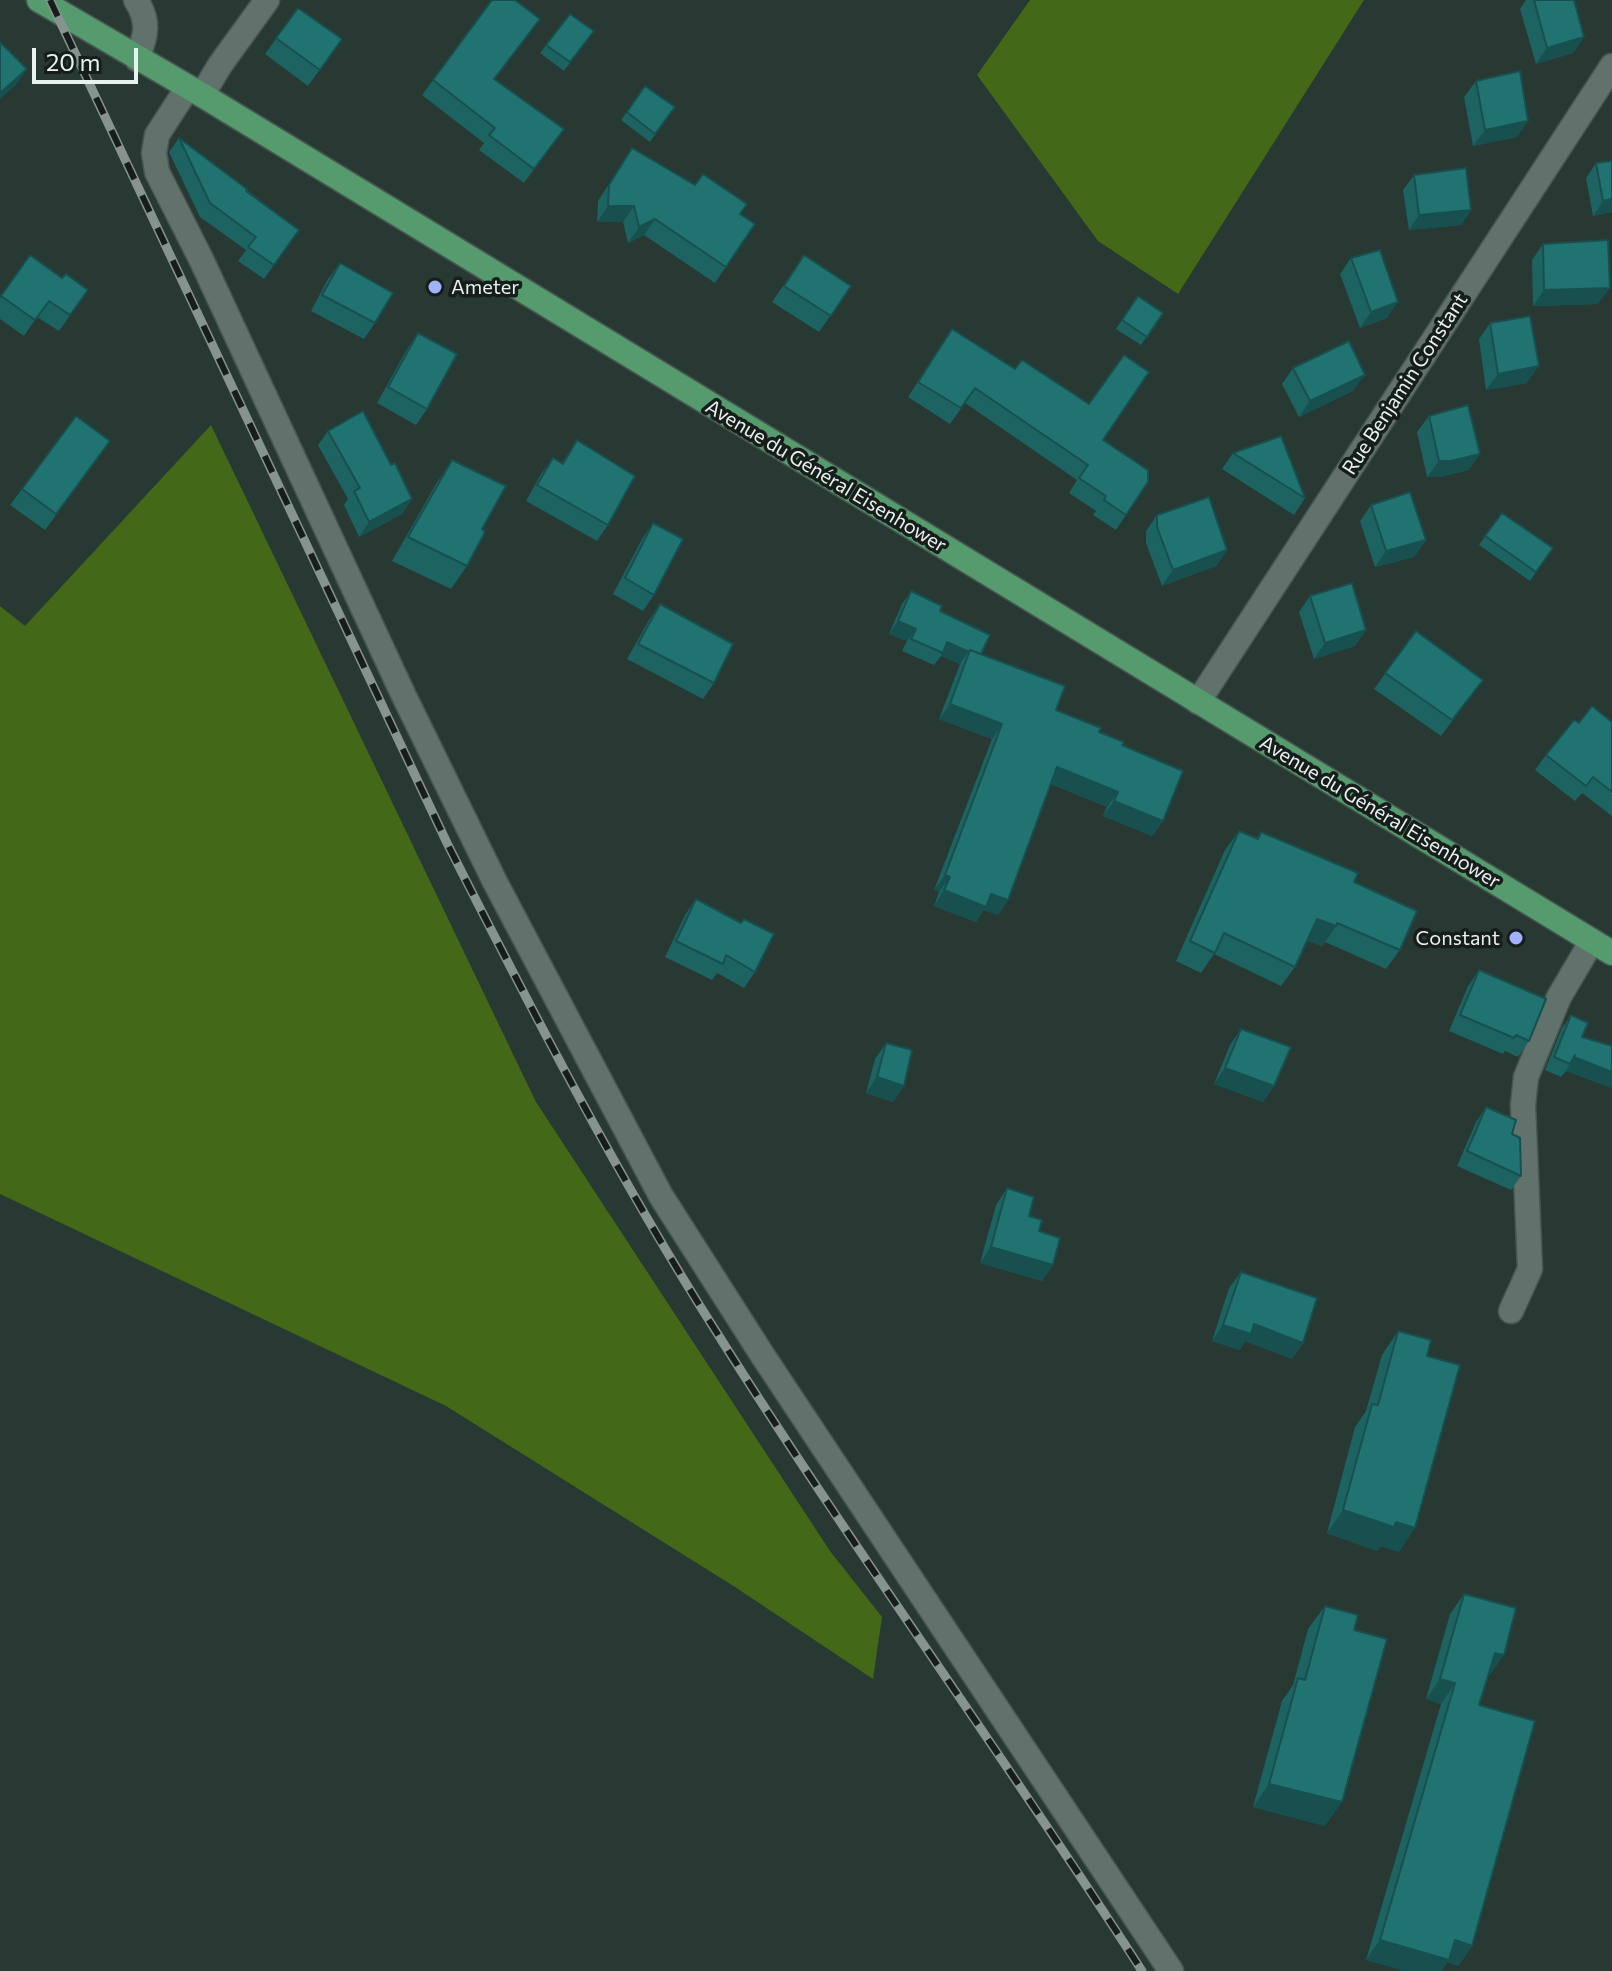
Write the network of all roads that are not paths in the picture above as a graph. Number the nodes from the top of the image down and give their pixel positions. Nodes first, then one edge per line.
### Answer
1 (39, 0) edge
2 (136, 0) edge
3 (267, 0) edge
4 (137, 59) junction
5 (1612, 66) edge
6 (195, 91) junction
7 (1198, 702) junction
8 (1602, 947) edge
9 (1511, 1311) dead end
10 (1171, 1971) edge

1 - 4 main road, Avenue du Général Eisenhower
2 - 4 street
3 - 6 street
4 - 6 main road, Avenue du Général Eisenhower
5 - 7 street, Rue Benjamin Constant
6 - 7 main road, Avenue du Général Eisenhower
6 - 10 street
7 - 8 main road, Avenue du Général Eisenhower
8 - 9 street

